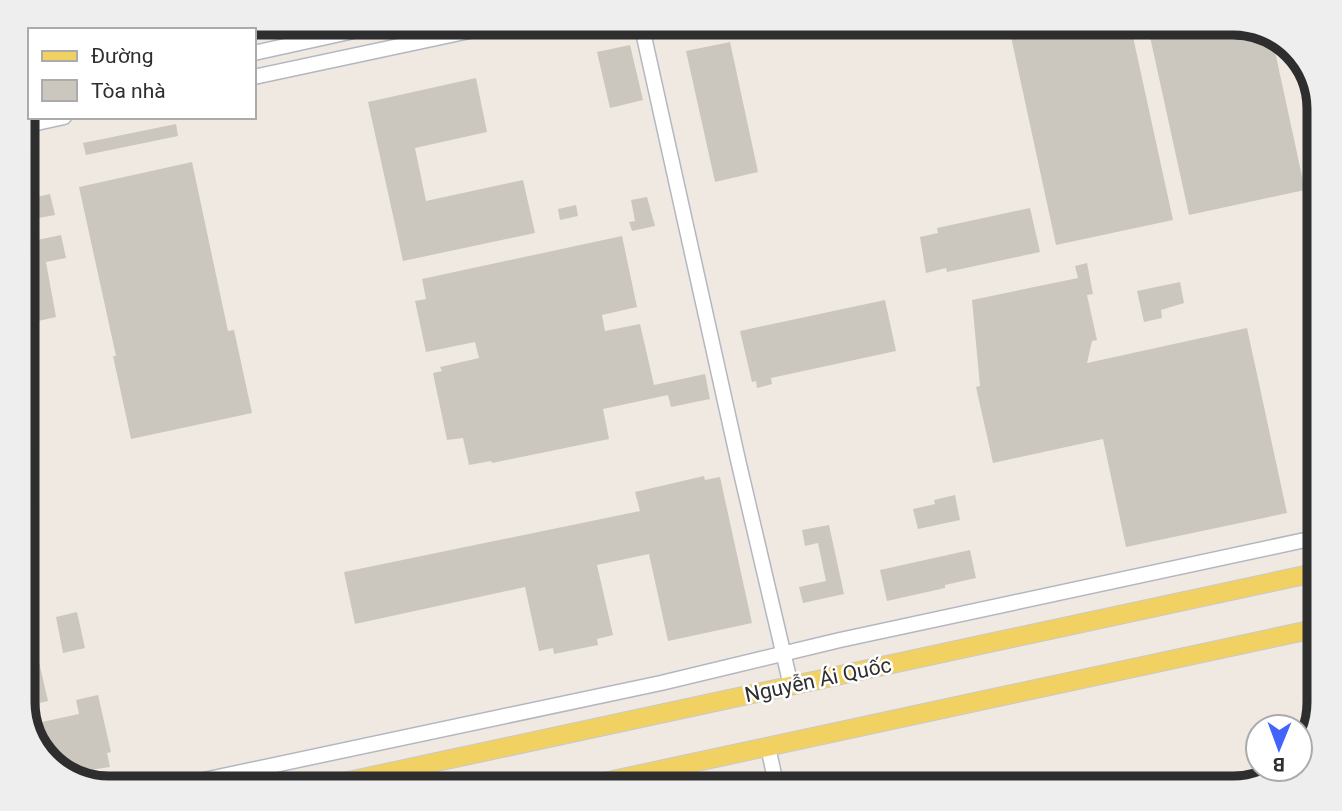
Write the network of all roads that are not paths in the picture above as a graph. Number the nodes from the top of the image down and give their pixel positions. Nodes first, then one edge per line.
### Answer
1 (336, 35) edge
2 (451, 35) edge
3 (644, 35) edge
4 (256, 53) edge
5 (256, 77) edge
6 (55, 119) edge
7 (35, 123) edge
8 (1307, 540) edge
9 (1307, 575) edge
10 (1307, 631) edge
11 (782, 654) junction
12 (791, 686) junction
13 (768, 747) junction
14 (223, 776) edge
15 (372, 776) edge
16 (632, 776) edge
17 (774, 776) edge

1 - 4 street
2 - 5 street
3 - 11 street
6 - 7 street
8 - 11 street
9 - 12 main road, Nguyễn Ái Quốc
10 - 13 main road
11 - 12 street
11 - 14 street
12 - 15 main road, Nguyễn Ái Quốc
13 - 16 main road
13 - 17 street

